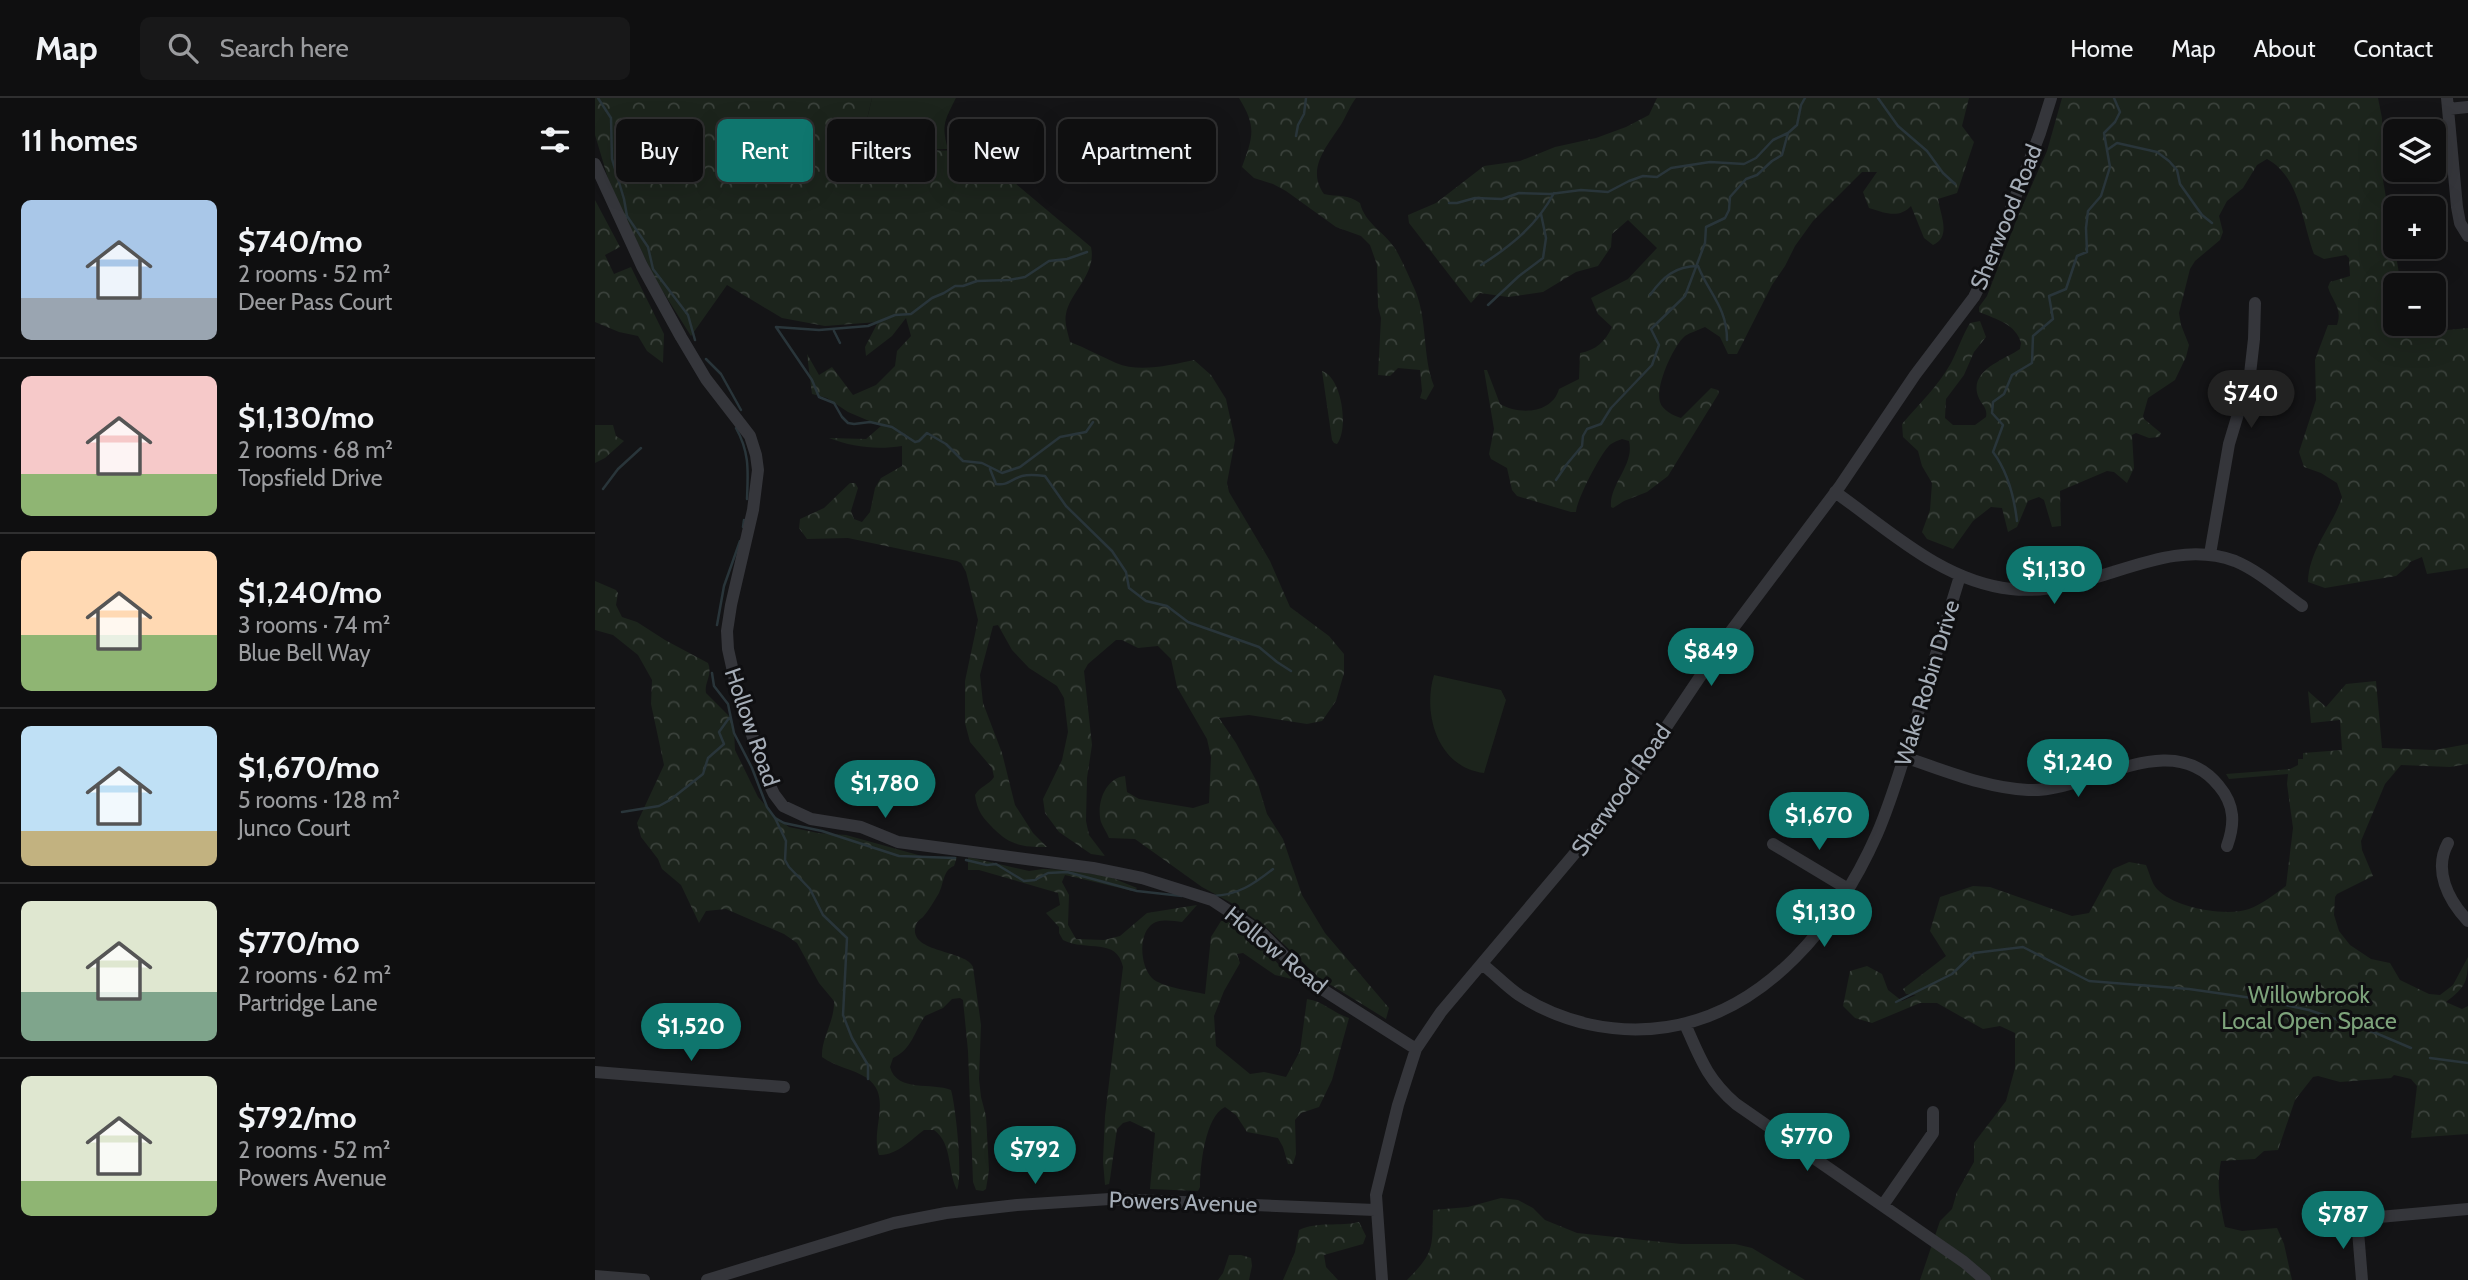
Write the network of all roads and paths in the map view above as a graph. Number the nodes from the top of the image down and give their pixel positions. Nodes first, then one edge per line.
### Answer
1 (2051, 98) edge
2 (2447, 103) edge
3 (2468, 107) edge
4 (595, 164) edge
5 (2468, 236) edge
6 (2255, 303) dead end
7 (1835, 492) junction
8 (2210, 554) junction
9 (1960, 576) junction
10 (2302, 606) dead end
11 (1904, 757) junction
12 (2448, 843) dead end
13 (1773, 844) dead end
14 (2227, 846) dead end
15 (1848, 889) junction
16 (2468, 921) edge
17 (1482, 964) junction
18 (1685, 1024) junction
19 (1416, 1049) junction
20 (595, 1072) edge
21 (784, 1087) dead end
22 (1933, 1112) dead end
23 (1883, 1205) junction
24 (2468, 1209) edge
25 (1375, 1210) junction
26 (595, 1276) edge
27 (644, 1280) edge
28 (707, 1280) edge
29 (1382, 1280) edge
30 (1985, 1280) edge
31 (2362, 1280) edge

1 - 7 street, Sherwood Road
2 - 3 street
2 - 5 street
4 - 19 street, Hollow Road
6 - 8 street
7 - 9 street
7 - 17 street, Sherwood Road
8 - 9 street
8 - 10 street
9 - 11 street, Wake Robin Drive
11 - 14 street
11 - 15 street, Wake Robin Drive
12 - 16 street
13 - 15 street
15 - 18 street, Wake Robin Drive
17 - 18 street, Wake Robin Drive
17 - 19 street, Sherwood Road
18 - 23 street
19 - 25 street, Sherwood Road
20 - 21 street
22 - 23 street
23 - 30 street
24 - 31 street
25 - 28 street, Powers Avenue
25 - 29 street, Sherwood Road
26 - 27 street

